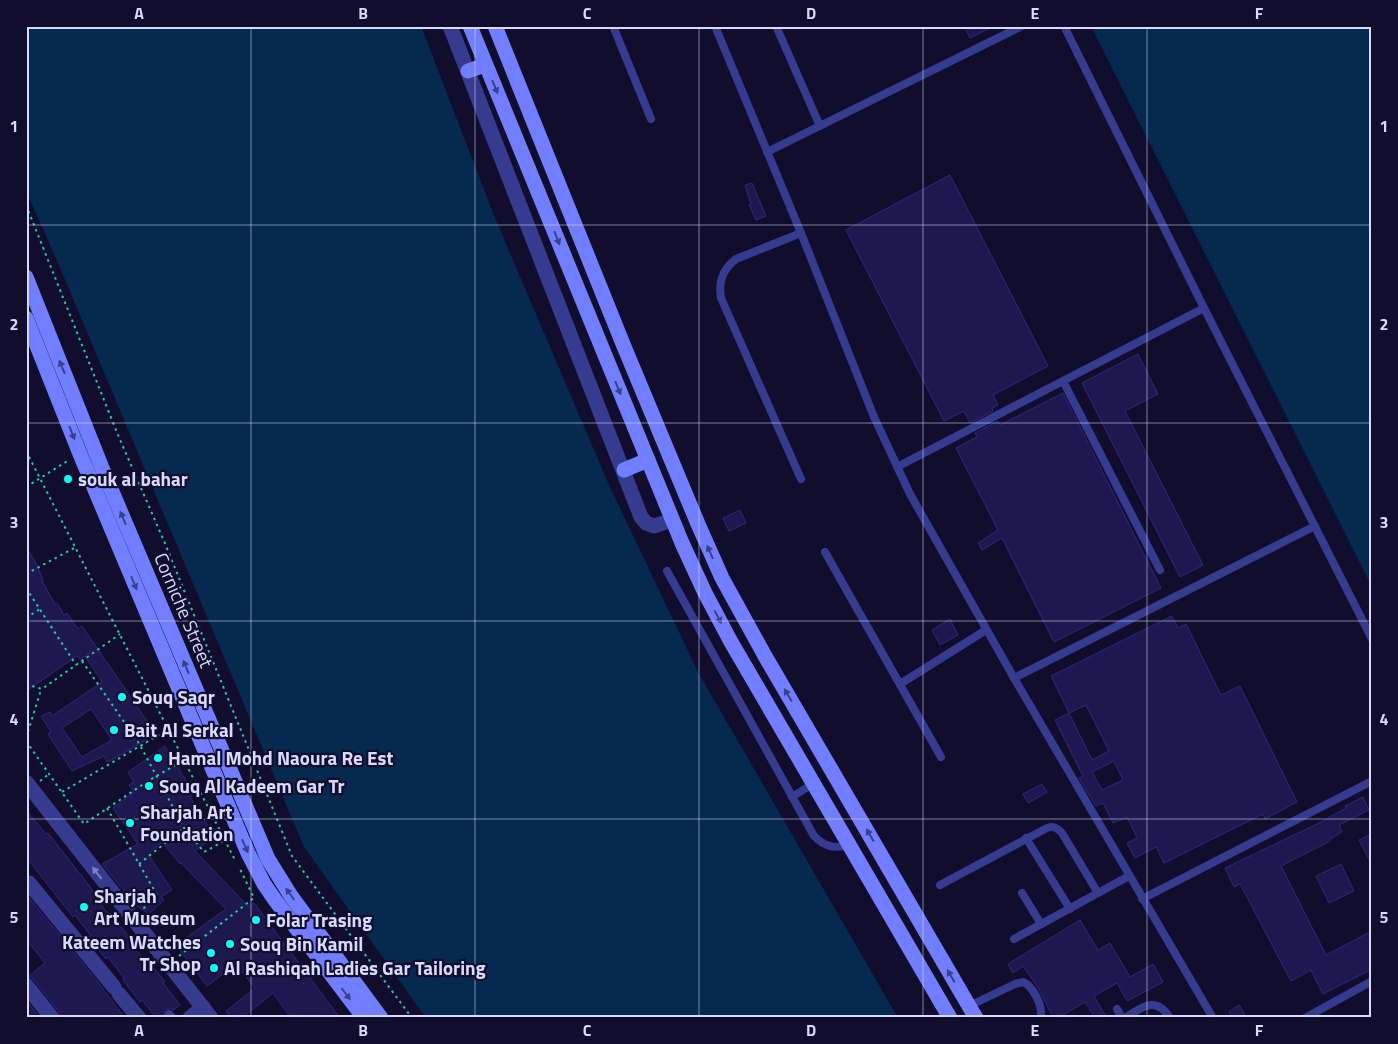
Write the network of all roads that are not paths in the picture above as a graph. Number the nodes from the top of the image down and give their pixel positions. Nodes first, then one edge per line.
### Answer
1 (450, 26) edge
2 (470, 26) edge
3 (495, 26) edge
4 (613, 26) edge
5 (715, 26) edge
6 (776, 26) edge
7 (1022, 26) edge
8 (1064, 26) edge
9 (486, 65) junction
10 (468, 71) junction
11 (651, 119) dead end
12 (820, 126) junction
13 (766, 152) junction
14 (801, 232) junction
15 (26, 277) edge
16 (1204, 308) junction
17 (26, 318) edge
18 (31, 338) edge
19 (1063, 381) junction
20 (648, 460) junction
21 (897, 467) junction
22 (624, 470) junction
23 (801, 480) dead end
24 (672, 520) junction
25 (1315, 526) junction
26 (825, 552) dead end
27 (1160, 570) dead end
28 (668, 571) dead end
29 (986, 630) junction
30 (1372, 640) edge
31 (1014, 678) junction
32 (900, 684) junction
33 (941, 757) dead end
34 (1372, 781) edge
35 (26, 782) edge
36 (814, 783) junction
37 (792, 797) junction
38 (1026, 838) junction
39 (849, 844) junction
40 (1129, 876) junction
41 (29, 883) dead end
42 (940, 884) dead end
43 (1022, 893) dead end
44 (1098, 893) junction
45 (1142, 899) junction
46 (1070, 908) junction
47 (1041, 924) junction
48 (1014, 938) dead end
49 (1372, 981) edge
50 (26, 985) edge
51 (1117, 1009) dead end
52 (207, 1012) edge
53 (972, 1012) edge
54 (52, 1018) edge
55 (138, 1018) edge
56 (190, 1018) edge
57 (364, 1018) edge
58 (382, 1018) edge
59 (950, 1018) edge
60 (1040, 1018) edge
61 (1124, 1018) edge
62 (1170, 1018) edge
63 (1213, 1018) edge
64 (1305, 1018) edge

1 - 10 street
2 - 9 street
53 -> 3 street
4 - 11 lane
5 - 13 lane
6 - 12 lane
7 - 12 lane
8 - 16 lane
9 - 10 street
9 -> 20 street
10 - 22 street
12 - 13 lane
13 - 14 lane
14 - 21 lane
14 - 23 lane
58 -> 15 street, Corniche Street
16 - 19 lane
16 - 25 lane
17 - 18 street, Corniche Street
18 -> 57 street, Corniche Street
19 - 21 lane
19 - 27 lane
20 - 22 street
20 - 24 street
21 - 29 lane
22 - 24 street
24 -> 36 street
25 - 30 lane
25 - 31 lane
26 - 32 lane
28 - 37 lane
29 - 31 lane
29 - 32 lane
31 - 40 lane
32 - 33 lane
34 - 45 lane
52 -> 35 street
36 - 37 lane
36 - 39 street
37 - 39 lane
38 - 42 lane
38 - 44 lane
38 - 46 lane
39 - 59 street
40 - 44 lane
40 - 45 lane
41 - 55 street
43 - 47 lane
44 - 46 lane
45 - 63 lane
46 - 47 lane
47 - 48 lane
49 - 64 lane
50 - 54 street
51 - 61 lane
52 - 56 street
53 - 60 lane
61 - 62 lane

